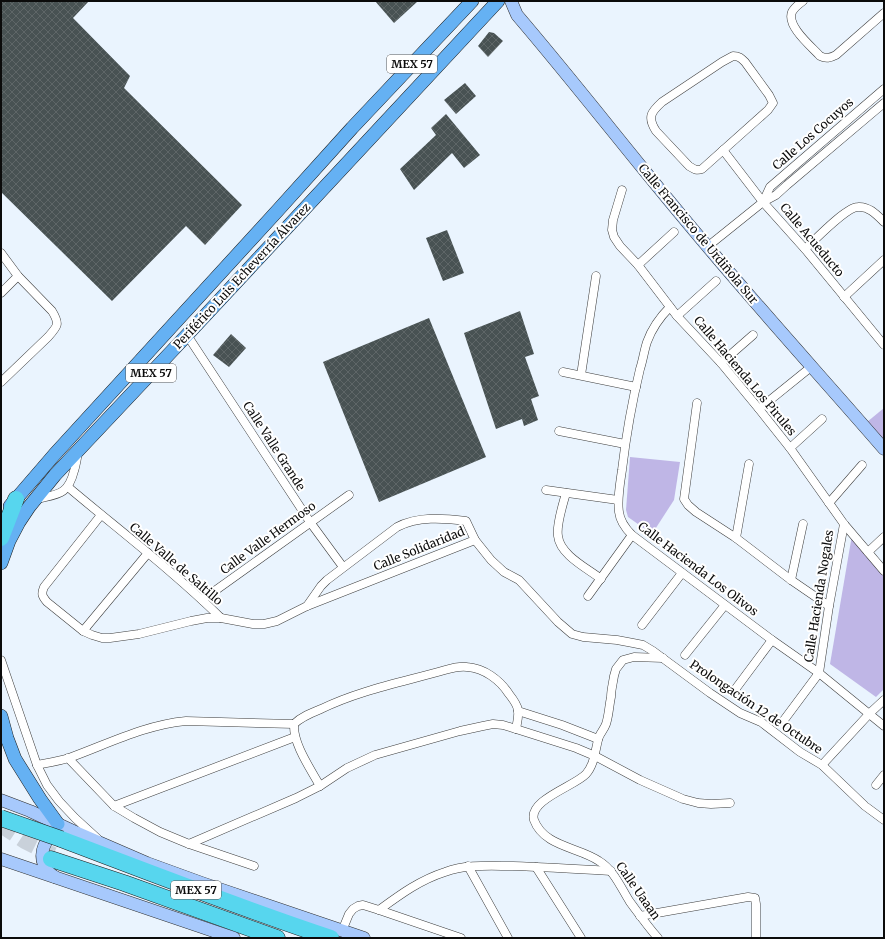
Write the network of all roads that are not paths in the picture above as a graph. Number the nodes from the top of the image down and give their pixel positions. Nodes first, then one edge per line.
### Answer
1 (472, 1) edge
2 (512, 1) edge
3 (803, 1) edge
4 (495, 2) edge
5 (884, 13) edge
6 (517, 15) junction
7 (884, 88) edge
8 (884, 103) edge
9 (352, 128) junction
10 (723, 150) junction
11 (351, 160) junction
12 (622, 190) dead end
13 (763, 202) junction
14 (884, 222) edge
15 (674, 232) dead end
16 (707, 247) junction
17 (805, 250) junction
18 (1, 253) edge
19 (884, 260) edge
20 (638, 265) junction
21 (18, 276) junction
22 (596, 276) dead end
23 (716, 281) dead end
24 (1, 293) edge
25 (844, 297) junction
26 (670, 307) junction
27 (677, 316) junction
28 (187, 336) junction
29 (753, 336) dead end
30 (883, 342) edge
31 (721, 363) junction
32 (811, 367) junction
33 (563, 372) dead end
34 (581, 375) junction
35 (1, 382) edge
36 (636, 387) junction
37 (697, 403) dead end
38 (759, 409) junction
39 (822, 419) dead end
40 (559, 431) dead end
41 (625, 444) junction
42 (790, 448) junction
43 (884, 449) edge
44 (78, 450) junction
45 (749, 464) dead end
46 (862, 465) dead end
47 (68, 487) junction
48 (546, 490) dead end
49 (566, 493) junction
50 (348, 495) dead end
51 (16, 499) junction
52 (36, 499) junction
53 (618, 500) junction
54 (829, 504) junction
55 (101, 515) junction
56 (1, 519) edge
57 (310, 522) junction
58 (803, 524) dead end
59 (844, 524) junction
60 (632, 536) junction
61 (884, 537) edge
62 (1, 538) edge
63 (736, 538) junction
64 (475, 540) junction
65 (868, 552) junction
66 (148, 553) junction
67 (1, 563) edge
68 (343, 567) junction
69 (884, 571) edge
70 (682, 573) junction
71 (601, 579) junction
72 (791, 580) junction
73 (588, 596) dead end
74 (202, 600) junction
75 (725, 605) junction
76 (307, 606) junction
77 (829, 606) junction
78 (220, 618) junction
79 (642, 625) dead end
80 (83, 631) junction
81 (601, 639) joint
82 (772, 640) junction
83 (685, 655) dead end
84 (663, 658) junction
85 (1, 660) edge
86 (819, 673) junction
87 (734, 691) dead end
88 (884, 700) edge
89 (518, 711) junction
90 (870, 713) junction
91 (1, 716) edge
92 (784, 720) dead end
93 (294, 724) junction
94 (884, 726) edge
95 (516, 729) junction
96 (295, 737) junction
97 (598, 739) junction
98 (595, 756) junction
99 (68, 758) junction
100 (822, 765) junction
101 (37, 766) junction
102 (884, 775) edge
103 (876, 785) dead end
104 (320, 786) junction
105 (1, 800) edge
106 (730, 803) dead end
107 (114, 806) junction
108 (1, 814) edge
109 (1, 818) edge
110 (884, 820) edge
111 (64, 831) junction
112 (105, 844) junction
113 (189, 844) junction
114 (52, 857) tunnel mouth
115 (1, 859) edge
116 (254, 866) dead end
117 (468, 866) junction
118 (536, 867) junction
119 (611, 871) junction
120 (57, 878) junction
121 (379, 910) junction
122 (640, 916) junction
123 (337, 934) edge
124 (218, 935) edge
125 (234, 938) edge
126 (277, 938) edge
127 (364, 938) edge
128 (461, 938) edge
129 (508, 938) edge
130 (581, 938) edge
131 (658, 938) edge
132 (756, 938) edge

1 - 9 main road, Periférico Luis Echeverría Álvarez / MEX 57
2 - 6 main road, Calle Francisco de Urdiñola Sur
3 - 5 street
4 - 6 main road, Calle Francisco de Urdiñola Sur
4 - 11 main road, Periférico Luis Echeverría Álvarez / MEX 57
6 - 16 main road, Calle Francisco de Urdiñola Sur
7 - 13 street, Calle Los Cocuyos
8 - 13 street, Calle Los Cocuyos
9 - 11 main road
9 - 51 main road, Periférico Luis Echeverría Álvarez / MEX 57
10 - 10 street
10 - 13 street, Calle Acueducto
11 - 28 main road, Periférico Luis Echeverría Álvarez / MEX 57
12 - 20 street, Calle Hacienda Los Pirules
13 - 16 street, Calle Los Cocuyos
13 - 17 street, Calle Acueducto
14 - 17 street
15 - 20 street
16 - 32 main road, Calle Francisco de Urdiñola Sur
17 - 25 street, Calle Acueducto
18 - 21 street
19 - 25 street
20 - 26 street, Calle Hacienda Los Pirules
21 - 24 street
21 - 35 street
22 - 34 street
23 - 27 street
25 - 30 street, Calle Acueducto
26 - 27 street, Calle Hacienda Los Pirules
26 - 36 street, Calle Hacienda Los Olivos
27 - 31 street, Calle Hacienda Los Pirules
28 - 44 main road, Periférico Luis Echeverría Álvarez / MEX 57
28 - 57 street, Calle Valle Grande
29 - 31 street
31 - 38 street, Calle Hacienda Los Pirules
32 - 38 street
32 - 43 main road, Calle Francisco de Urdiñola Sur
33 - 34 street
34 - 36 street
36 - 41 street, Calle Hacienda Los Olivos
37 - 63 street
38 - 42 street, Calle Hacienda Los Pirules
39 - 42 street
40 - 41 street
41 - 53 street, Calle Hacienda Los Olivos
42 - 54 street, Calle Hacienda Los Pirules
44 - 47 street
44 - 52 main road, Periférico Luis Echeverría Álvarez / MEX 57
45 - 63 street
46 - 54 street
47 - 52 street
47 - 55 street, Calle Valle de Saltillo
48 - 49 street
49 - 53 street
49 - 71 street
50 - 57 street, Calle Valle Hermoso
51 - 56 main road, Periférico Luis Echeverría Álvarez / MEX 57
51 - 62 highway
52 - 67 main road, Periférico Luis Echeverría Álvarez / MEX 57
53 - 60 street, Calle Hacienda Los Olivos
54 - 59 street, Calle Hacienda Los Pirules
55 - 66 street, Calle Valle de Saltillo
55 - 80 street
57 - 68 street, Calle Valle Grande
57 - 74 street, Calle Valle Hermoso
58 - 72 street
59 - 65 street, Calle Hacienda Los Pirules
59 - 77 street, Calle Hacienda Nogales
60 - 70 street, Calle Hacienda Los Olivos
60 - 71 street
61 - 65 street
63 - 72 street
64 - 68 street, Calle Valle de Saltillo
64 - 76 street, Calle Solidaridad
64 - 81 street, Calle Solidaridad
65 - 69 street, Calle Hacienda Los Pirules
66 - 74 street, Calle Valle de Saltillo
66 - 80 street
68 - 76 street, Calle Valle de Saltillo
70 - 75 street, Calle Hacienda Los Olivos
70 - 79 street
71 - 73 street
72 - 77 street
74 - 78 street, Calle Valle de Saltillo
75 - 82 street, Calle Hacienda Los Olivos
75 - 83 street
76 - 78 street, Calle Valle de Saltillo
77 - 86 street, Calle Hacienda Nogales
78 - 80 street
81 - 84 street, Prolongación 12 de Octubre
82 - 86 street, Calle Hacienda Los Olivos
82 - 87 street
84 - 97 street, Calle Uaaan
84 - 100 street, Prolongación 12 de Octubre
85 - 101 street
86 - 90 street, Calle Hacienda Los Olivos
86 - 92 street
88 - 90 street
89 - 93 street
89 - 95 street
89 - 97 street
90 - 94 street, Calle Hacienda Los Olivos
90 - 100 street
91 - 111 main road
93 - 96 street
93 - 99 street
95 - 98 street
95 - 104 street
96 - 104 street
96 - 107 street
97 - 98 street, Calle Uaaan
98 - 106 street
98 - 119 street, Calle Uaaan
99 - 101 street
99 - 107 street
100 - 110 street, Prolongación 12 de Octubre
101 - 112 street
102 - 103 street
104 - 113 street
105 - 111 main road
107 - 113 street
108 - 111 main road
109 - 111 highway, MEX 57, bridge
111 - 112 main road
111 - 120 main road
111 - 123 highway, MEX 57
112 - 123 main road
113 - 116 street
114 - 126 highway, MEX 57
115 - 120 main road
117 - 118 street
117 - 121 street
117 - 129 street
118 - 119 street
118 - 130 street
119 - 122 street, Calle Uaaan
120 - 124 main road
121 - 123 street
121 - 128 street
122 - 131 street, Calle Uaaan
122 - 132 street
123 - 127 main road
124 - 125 main road

